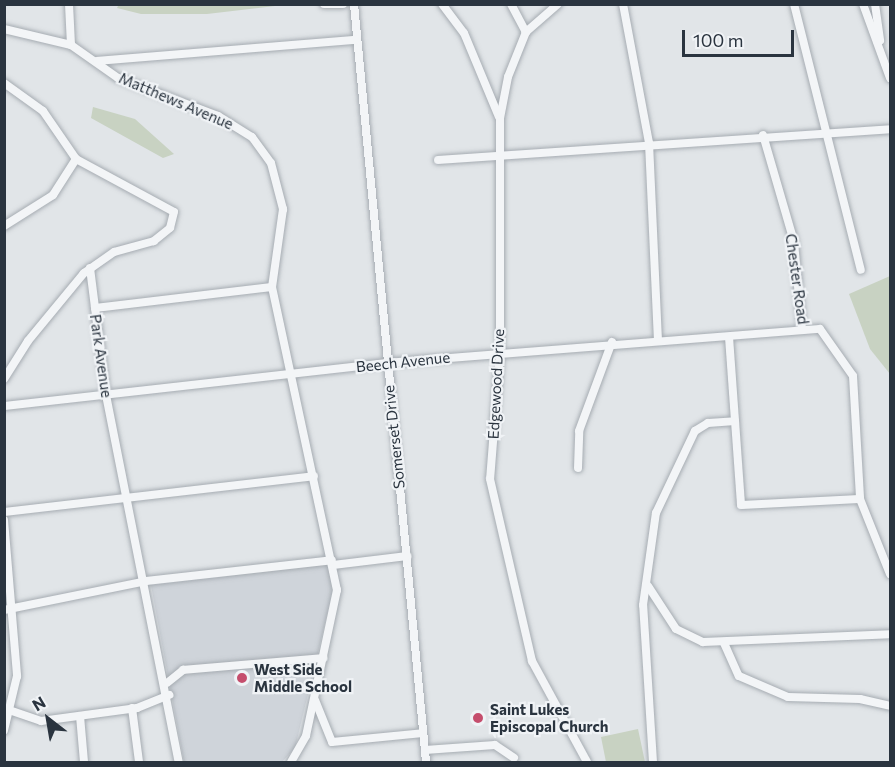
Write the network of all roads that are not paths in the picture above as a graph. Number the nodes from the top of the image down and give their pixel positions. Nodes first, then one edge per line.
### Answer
1 (69, 4) edge
2 (324, 4) edge
3 (343, 4) edge
4 (354, 4) edge
5 (441, 4) edge
6 (511, 4) edge
7 (558, 4) edge
8 (623, 4) edge
9 (794, 4) edge
10 (862, 4) edge
11 (875, 4) edge
12 (4, 29) edge
13 (526, 32) junction
14 (355, 40) junction
15 (880, 43) junction
16 (71, 45) junction
17 (97, 61) junction
18 (891, 78) edge
19 (4, 83) edge
20 (500, 118) junction
21 (891, 129) edge
22 (828, 132) junction
23 (763, 135) junction
24 (649, 143) junction
25 (500, 154) junction
26 (76, 159) junction
27 (438, 160) dead end
28 (4, 226) edge
29 (90, 268) junction
30 (861, 270) dead end
31 (272, 288) junction
32 (95, 308) junction
33 (802, 330) junction
34 (729, 337) junction
35 (658, 339) junction
36 (612, 342) junction
37 (500, 353) junction
38 (386, 363) junction
39 (294, 374) junction
40 (4, 379) edge
41 (106, 395) junction
42 (4, 406) edge
43 (735, 421) junction
44 (578, 468) dead end
45 (314, 476) junction
46 (860, 499) junction
47 (128, 500) junction
48 (4, 512) edge
49 (4, 520) edge
50 (407, 556) junction
51 (333, 562) junction
52 (891, 574) edge
53 (146, 581) junction
54 (648, 586) junction
55 (9, 610) edge
56 (891, 634) edge
57 (724, 643) junction
58 (323, 658) junction
59 (167, 683) junction
60 (169, 695) junction
61 (315, 700) junction
62 (891, 706) edge
63 (132, 708) junction
64 (9, 710) junction
65 (80, 716) junction
66 (5, 725) edge
67 (423, 733) junction
68 (425, 750) junction
69 (514, 758) dead end
70 (84, 762) edge
71 (140, 762) edge
72 (179, 762) edge
73 (291, 762) edge
74 (426, 762) edge
75 (587, 762) edge
76 (653, 762) edge

1 - 16 street
2 - 3 street
4 - 14 street, Somerset Drive
5 - 20 street
6 - 13 street
7 - 13 street, Edgewood Drive
8 - 24 street
9 - 22 street
10 - 15 street
11 - 15 street
12 - 16 street, Matthews Avenue
13 - 20 street, Edgewood Drive
14 - 17 street
14 - 38 street, Somerset Drive
15 - 18 street
16 - 17 street, Matthews Avenue
17 - 31 street, Matthews Avenue
19 - 26 street
20 - 25 street, Edgewood Drive
21 - 22 street
22 - 23 street
22 - 30 street
23 - 24 street
23 - 33 street, Chester Road
24 - 25 street
24 - 35 street
25 - 27 street
25 - 37 street, Edgewood Drive
26 - 28 street
26 - 29 street
29 - 32 street, Park Avenue
29 - 40 street
31 - 32 street
31 - 39 street, Matthews Avenue
32 - 41 street, Park Avenue
33 - 34 street, Beech Avenue
33 - 46 street, Chester Road
34 - 35 street, Beech Avenue
34 - 43 street
35 - 36 street, Beech Avenue
36 - 37 street, Beech Avenue
36 - 44 street
37 - 38 street, Beech Avenue
37 - 75 street, Edgewood Drive
38 - 39 street, Beech Avenue
38 - 50 street, Somerset Drive
39 - 41 street, Beech Avenue
39 - 45 street, Matthews Avenue
41 - 42 street, Beech Avenue
41 - 47 street, Park Avenue
43 - 46 street
43 - 54 street
45 - 47 street
45 - 51 street, Matthews Avenue
46 - 52 street, Chester Road
47 - 48 street
47 - 53 street, Park Avenue
49 - 55 street
50 - 51 street
50 - 67 street, Somerset Drive
51 - 53 street
51 - 58 street, Matthews Avenue
53 - 55 street
53 - 59 street, Park Avenue
54 - 57 street
54 - 76 street
55 - 64 street
56 - 57 street
57 - 62 street
58 - 59 street
58 - 61 street, Matthews Avenue
59 - 60 street, Park Avenue
60 - 63 street
60 - 72 street, Park Avenue
61 - 67 street
61 - 73 street, Matthews Avenue
63 - 65 street
63 - 71 street
64 - 65 street
64 - 66 street
65 - 70 street
67 - 68 street, Somerset Drive
68 - 69 street
68 - 74 street, Somerset Drive

